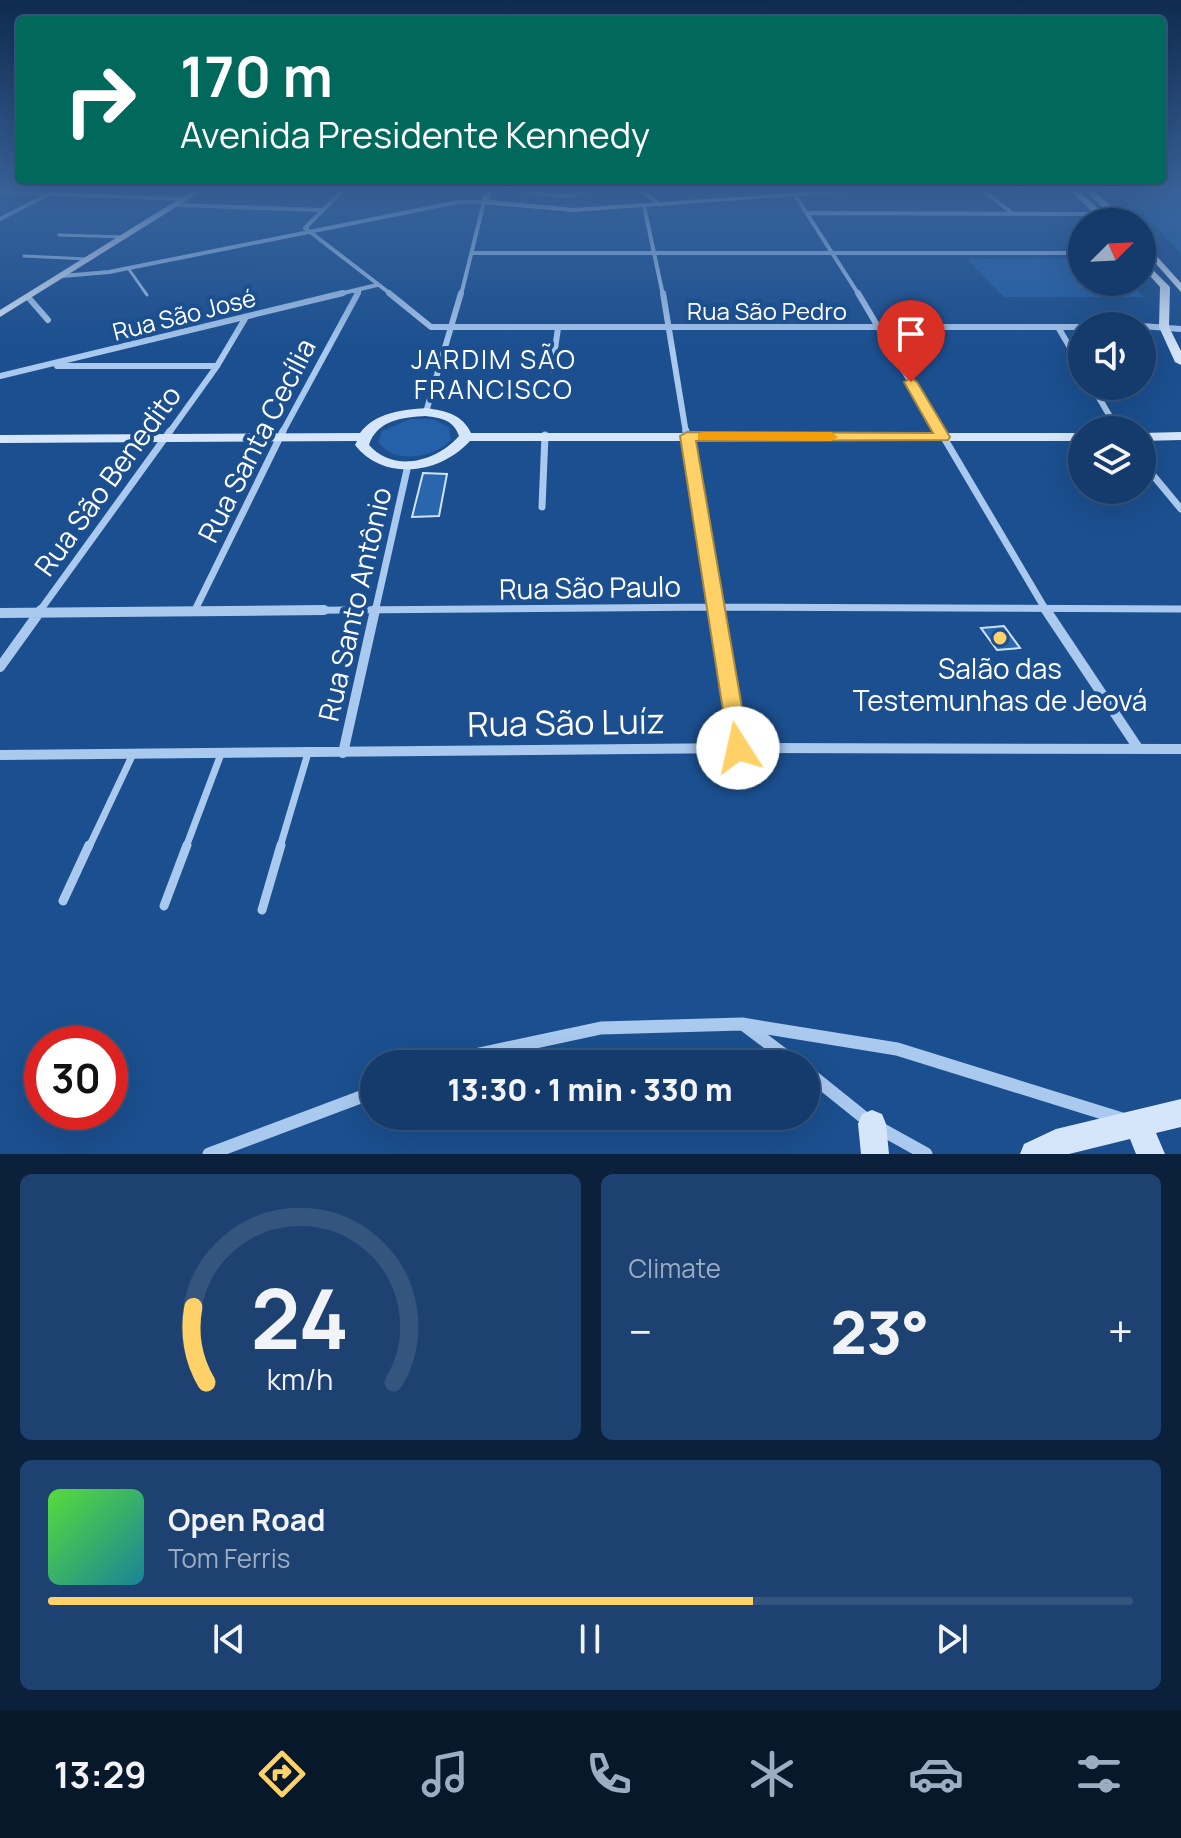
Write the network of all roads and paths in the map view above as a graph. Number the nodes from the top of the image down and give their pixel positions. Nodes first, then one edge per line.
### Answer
1 (116, 243) edge
2 (257, 243) edge
3 (324, 243) edge
4 (474, 243) edge
5 (653, 243) edge
6 (827, 243) edge
7 (472, 253) junction
8 (656, 253) junction
9 (833, 253) junction
10 (1068, 253) edge
11 (24, 256) dead end
12 (90, 259) junction
13 (1156, 262) edge
14 (128, 268) junction
15 (62, 276) junction
16 (1156, 277) edge
17 (377, 285) junction
18 (1180, 286) edge
19 (360, 289) junction
20 (147, 295) dead end
21 (28, 297) junction
22 (0, 314) edge
23 (246, 317) junction
24 (48, 320) dead end
25 (431, 327) junction
26 (879, 327) junction
27 (1058, 327) junction
28 (1068, 327) edge
29 (1156, 327) edge
30 (1164, 327) junction
31 (452, 328) junction
32 (558, 328) junction
33 (668, 328) junction
34 (1181, 329) edge
35 (446, 341) junction
36 (1068, 344) edge
37 (1181, 362) edge
38 (42, 366) junction
39 (217, 366) junction
40 (552, 370) dead end
41 (0, 376) edge
42 (426, 412) junction
43 (545, 435) junction
44 (687, 436) junction
45 (1181, 436) edge
46 (280, 437) junction
47 (363, 437) junction
48 (466, 437) junction
49 (943, 437) junction
50 (1068, 437) edge
51 (1156, 437) edge
52 (165, 438) junction
53 (0, 439) edge
54 (408, 465) junction
55 (1156, 479) edge
56 (542, 507) dead end
57 (1181, 509) edge
58 (715, 607) junction
59 (1181, 609) edge
60 (1046, 611) junction
61 (194, 612) junction
62 (374, 612) junction
63 (0, 613) edge
64 (37, 613) junction
65 (0, 667) edge
66 (738, 748) junction
67 (1138, 748) junction
68 (1181, 749) edge
69 (308, 753) junction
70 (343, 753) junction
71 (133, 754) junction
72 (221, 754) junction
73 (0, 755) edge
74 (63, 901) dead end
75 (164, 906) dead end
76 (262, 910) dead end
77 (742, 1024) junction
78 (498, 1050) edge
79 (777, 1050) edge
80 (820, 1082) edge
81 (360, 1097) edge
82 (1181, 1113) edge
83 (872, 1124) junction
84 (1137, 1124) junction
85 (209, 1154) edge
86 (875, 1154) edge
87 (926, 1154) edge
88 (1034, 1154) edge
89 (1151, 1154) edge

1 - 12 street
2 - 14 street
3 - 17 street
4 - 7 street
5 - 8 street
6 - 9 street
7 - 8 street
7 - 31 street
8 - 9 street
8 - 33 street
9 - 10 street
9 - 26 street
11 - 12 lane
12 - 15 street
13 - 18 street
14 - 15 street
14 - 20 lane
15 - 21 street
16 - 30 street
17 - 19 street, Rua São José
17 - 25 street
19 - 23 street, Rua São José
19 - 46 street, Rua Santa Cecília
21 - 22 street
21 - 24 street
23 - 38 street, Rua São José
23 - 39 street, Rua São Benedito
25 - 31 street, Rua São Pedro
25 - 35 street
26 - 27 street, Rua São Pedro
26 - 33 street, Rua São Pedro
26 - 49 street
27 - 28 street, Rua São Pedro
27 - 36 street
29 - 30 street
30 - 34 street
30 - 37 street
31 - 32 street, Rua São Pedro
31 - 35 street
32 - 33 street, Rua São Pedro
32 - 40 street
33 - 44 street
35 - 42 street
38 - 39 street
38 - 41 street, Rua São José
39 - 52 street, Rua São Benedito
42 - 47 street
42 - 48 street
43 - 44 street
43 - 48 street
43 - 56 street
44 - 49 street
44 - 58 street
45 - 51 street
46 - 47 street
46 - 52 street
46 - 61 street, Rua Santa Cecília
47 - 54 street
48 - 54 street
49 - 50 street
49 - 60 street
52 - 53 street
52 - 64 street, Rua São Benedito
54 - 62 street, Rua Santo Antônio
55 - 57 street
58 - 60 street, Rua São Paulo
58 - 62 street, Rua São Paulo
58 - 66 street
59 - 60 street, Rua São Paulo
60 - 67 street
61 - 62 street, Rua São Paulo
61 - 64 street, Rua São Paulo
62 - 70 street, Rua Santo Antônio
63 - 64 street, Rua São Paulo
64 - 65 street, Rua São Benedito
66 - 67 street, Rua São Luíz
66 - 70 street, Rua São Luíz
67 - 68 street, Rua São Luíz
69 - 70 street, Rua São Luíz
69 - 72 street, Rua São Luíz
69 - 76 lane
71 - 72 street, Rua São Luíz
71 - 73 street, Rua São Luíz
71 - 74 lane
72 - 75 lane
77 - 78 street
77 - 79 street
77 - 84 street
80 - 83 street
81 - 85 street
82 - 84 street
83 - 86 street
83 - 87 street
84 - 88 street
84 - 89 street

